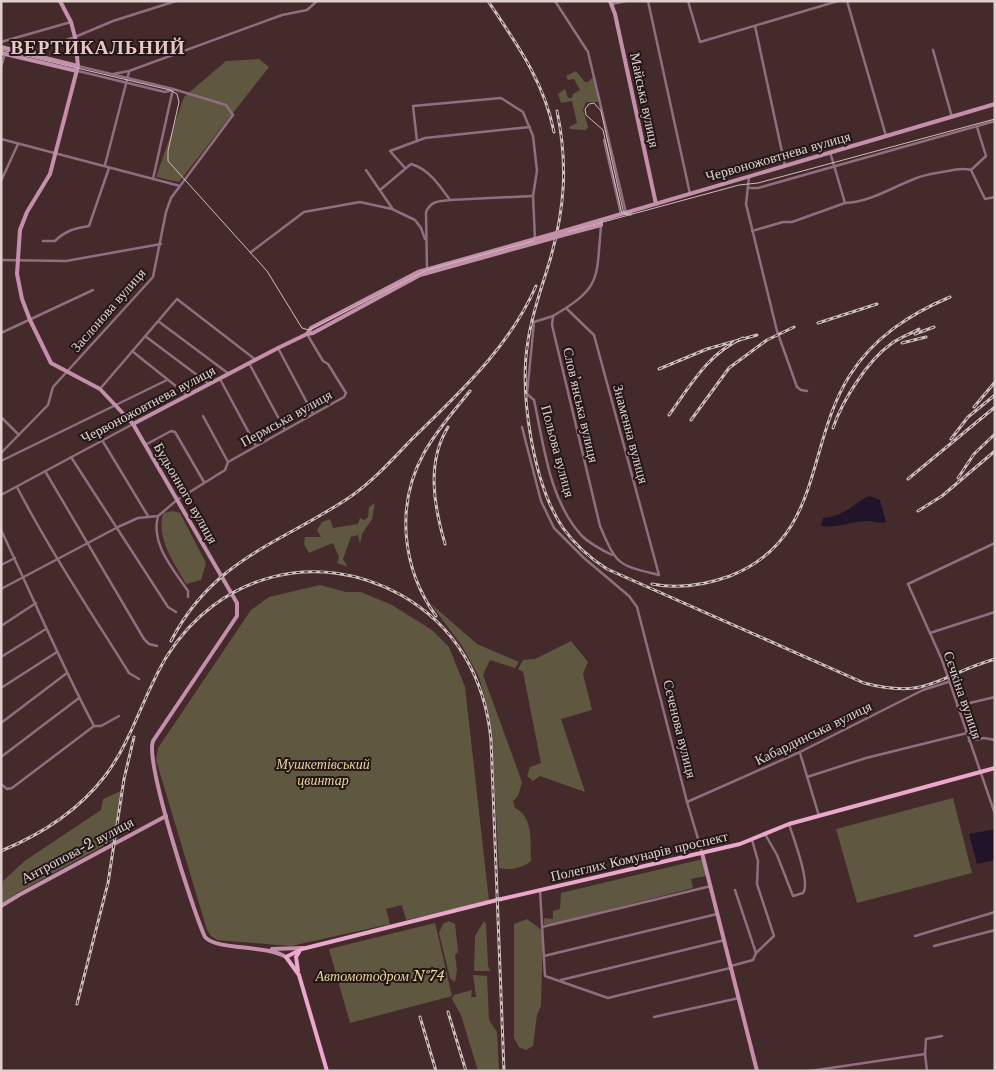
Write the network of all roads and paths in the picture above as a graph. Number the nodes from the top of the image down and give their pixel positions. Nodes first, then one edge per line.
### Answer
1 (60, 1) edge
2 (176, 1) edge
3 (317, 1) edge
4 (555, 1) edge
5 (626, 1) edge
6 (648, 1) edge
7 (688, 1) edge
8 (838, 1) edge
9 (847, 1) edge
10 (611, 3) edge
11 (71, 22) junction
12 (755, 26) junction
13 (75, 37) junction
14 (1, 42) edge
15 (1, 47) edge
16 (933, 50) dead end
17 (3, 53) edge
18 (27, 53) junction
19 (1, 67) edge
20 (78, 69) junction
21 (129, 71) junction
22 (110, 75) junction
23 (126, 81) junction
24 (173, 89) junction
25 (995, 104) edge
26 (952, 116) junction
27 (995, 121) edge
28 (977, 126) junction
29 (531, 127) junction
30 (886, 136) junction
31 (1, 139) edge
32 (604, 140) dead end
33 (417, 141) junction
34 (18, 144) junction
35 (830, 152) junction
36 (56, 153) junction
37 (107, 166) junction
38 (785, 166) junction
39 (834, 166) junction
40 (405, 168) junction
41 (366, 170) dead end
42 (971, 170) junction
43 (750, 176) junction
44 (153, 179) junction
45 (1, 181) edge
46 (180, 186) junction
47 (749, 188) junction
48 (380, 190) junction
49 (690, 194) junction
50 (533, 196) junction
51 (995, 197) edge
52 (450, 200) junction
53 (845, 202) junction
54 (656, 204) junction
55 (392, 209) junction
56 (623, 214) junction
57 (601, 223) junction
58 (752, 231) junction
59 (425, 239) junction
60 (43, 241) dead end
61 (535, 241) junction
62 (161, 244) junction
63 (251, 252) dead end
64 (1, 260) edge
65 (17, 260) junction
66 (427, 271) junction
67 (93, 290) dead end
68 (567, 309) junction
69 (553, 316) junction
70 (30, 320) junction
71 (158, 321) junction
72 (1, 333) edge
73 (307, 334) junction
74 (145, 336) junction
75 (278, 348) junction
76 (132, 351) junction
77 (256, 360) junction
78 (249, 363) junction
79 (66, 373) junction
80 (229, 374) junction
81 (220, 379) junction
82 (167, 380) junction
83 (209, 384) junction
84 (100, 389) junction
85 (808, 390) dead end
86 (188, 396) junction
87 (114, 404) junction
88 (313, 414) junction
89 (204, 416) dead end
90 (1, 417) edge
91 (133, 424) junction
92 (522, 426) dead end
93 (285, 430) junction
94 (19, 435) junction
95 (102, 440) junction
96 (145, 445) junction
97 (256, 446) junction
98 (1, 453) edge
99 (71, 457) junction
100 (1, 461) edge
101 (228, 462) junction
102 (45, 471) junction
103 (204, 482) junction
104 (17, 487) junction
105 (1, 495) edge
106 (177, 500) junction
107 (148, 516) junction
108 (158, 516) junction
109 (118, 527) junction
110 (1, 531) edge
111 (87, 543) junction
112 (995, 543) edge
113 (613, 556) junction
114 (15, 558) junction
115 (59, 558) junction
116 (1, 565) edge
117 (25, 578) junction
118 (1, 589) edge
119 (188, 597) dead end
120 (36, 603) junction
121 (176, 612) dead end
122 (995, 612) edge
123 (1, 626) edge
124 (46, 628) junction
125 (930, 633) junction
126 (157, 646) dead end
127 (57, 652) junction
128 (1, 657) edge
129 (67, 673) junction
130 (139, 679) dead end
131 (948, 682) junction
132 (1, 688) edge
133 (995, 697) edge
134 (79, 698) junction
135 (957, 706) junction
136 (120, 716) dead end
137 (1, 723) edge
138 (94, 726) junction
139 (967, 733) junction
140 (995, 740) edge
141 (969, 741) junction
142 (800, 752) junction
143 (1, 757) edge
144 (995, 768) edge
145 (980, 772) junction
146 (808, 777) junction
147 (1, 784) edge
148 (687, 802) junction
149 (995, 814) edge
150 (166, 816) junction
151 (819, 816) junction
152 (788, 824) junction
153 (765, 833) junction
154 (752, 840) junction
155 (702, 854) junction
156 (711, 886) junction
157 (540, 890) junction
158 (735, 890) dead end
159 (1, 906) edge
160 (995, 912) edge
161 (718, 914) junction
162 (542, 926) junction
163 (995, 930) edge
164 (915, 936) dead end
165 (725, 940) junction
166 (934, 946) dead end
167 (305, 948) junction
168 (266, 949) junction
169 (756, 953) junction
170 (544, 956) junction
171 (286, 957) junction
172 (732, 967) junction
173 (299, 975) junction
174 (560, 980) junction
175 (739, 998) junction
176 (654, 1017) dead end
177 (942, 1036) dead end
178 (924, 1054) junction
179 (327, 1071) edge
180 (758, 1071) edge
181 (810, 1071) edge
182 (927, 1071) edge

1 - 11 main road, Будьонного вулиця
2 - 13 street
3 - 21 street
4 - 56 street
5 - 10 street
6 - 49 street
7 - 12 street
8 - 12 street
9 - 30 street
10 - 54 main road, Майська вулиця
11 - 13 main road, Будьонного вулиця
11 - 14 street
12 - 38 street
13 - 18 street
13 - 20 main road, Будьонного вулиця
15 - 18 main road
16 - 26 street
17 - 19 street
17 - 20 main road
18 - 20 main road
20 - 22 street
20 - 23 street
20 - 36 main road, Будьонного вулиця
21 - 22 street
21 - 23 street
22 - 23 street
23 - 24 street
23 - 37 street
24 - 44 street
24 - 46 street, Заслонова вулиця
25 - 26 main road, Червоножовтнева вулиця
26 - 30 main road, Червоножовтнева вулиця
27 - 28 street
28 - 39 street
28 - 42 street
29 - 33 street
29 - 33 street
29 - 50 street
30 - 35 main road, Червоножовтнева вулиця
31 - 34 street
32 - 56 street
33 - 40 street
34 - 36 street
34 - 45 street
35 - 38 main road, Червоножовтнева вулиця
35 - 39 street
36 - 37 street
36 - 65 main road, Будьонного вулиця
37 - 44 street
37 - 60 street
38 - 43 main road, Червоножовтнева вулиця
39 - 47 street
39 - 53 street
40 - 48 street
40 - 52 street
41 - 48 street
42 - 51 street
42 - 53 street
43 - 47 street
43 - 49 main road, Червоножовтнева вулиця
44 - 46 street
46 - 62 street, Заслонова вулиця
47 - 58 street
48 - 55 street
49 - 54 main road, Червоножовтнева вулиця
50 - 52 street
50 - 61 street
52 - 59 street
53 - 58 street
54 - 56 main road, Червоножовтнева вулиця
55 - 59 street
55 - 63 street
56 - 57 main road, Червоножовтнева вулиця
57 - 61 main road, Червоножовтнева вулиця, bridge
57 - 68 street
58 - 85 street
59 - 66 street
61 - 66 main road, Червоножовтнева вулиця
62 - 65 street
62 - 79 street, Заслонова вулиця
64 - 65 street
65 - 70 main road, Будьонного вулиця
66 - 73 main road, Червоножовтнева вулиця
67 - 70 street
68 - 69 street
68 - 113 street, Знаменна вулиця
69 - 113 street, Слов’янська вулиця
69 - 113 street, Польова вулиця
70 - 72 street
70 - 79 main road, Будьонного вулиця
71 - 74 street
71 - 77 street
71 - 80 street
73 - 75 main road, Червоножовтнева вулиця
73 - 88 street, Пермська вулиця
74 - 76 street
74 - 83 street
75 - 77 main road, Червоножовтнева вулиця
75 - 88 street
76 - 82 street
76 - 84 street
77 - 78 main road, Червоножовтнева вулиця
78 - 80 main road, Червоножовтнева вулиця
78 - 93 street
79 - 84 main road, Будьонного вулиця
79 - 94 street, Заслонова вулиця
80 - 81 main road, Червоножовтнева вулиця
81 - 83 main road, Червоножовтнева вулиця
81 - 97 street
82 - 86 street
82 - 87 street
83 - 86 main road, Червоножовтнева вулиця
84 - 87 main road, Будьонного вулиця
86 - 91 main road, Червоножовтнева вулиця
87 - 91 main road, Будьонного вулиця
87 - 100 street
88 - 93 street, Пермська вулиця
89 - 101 street
90 - 94 street
91 - 95 street, Червоножовтнева вулиця
91 - 96 main road, Будьонного вулиця
92 - 148 street, Сєченова вулиця
93 - 97 street, Пермська вулиця
94 - 98 street, Заслонова вулиця
95 - 99 street, Червоножовтнева вулиця
95 - 107 street
96 - 103 street
96 - 106 main road, Будьонного вулиця
97 - 101 street, Пермська вулиця
99 - 102 street, Червоножовтнева вулиця
99 - 109 street
101 - 103 street, Пермська вулиця
102 - 104 street, Червоножовтнева вулиця
102 - 111 street
103 - 106 street, Пермська вулиця
104 - 105 street, Червоножовтнева вулиця
104 - 115 street
106 - 108 street, Пермська вулиця
106 - 150 main road, Будьонного вулиця
107 - 108 street
107 - 109 street
108 - 119 street
109 - 111 street
109 - 121 street
110 - 114 street
111 - 115 street
111 - 126 street
112 - 125 street, Сєчкіна вулиця
114 - 116 street
114 - 117 street
115 - 117 street
115 - 130 street
117 - 118 street
117 - 120 street
120 - 123 street
120 - 124 street
122 - 125 street
124 - 127 street
124 - 128 street
125 - 131 street, Сєчкіна вулиця
127 - 129 street
127 - 132 street
129 - 134 street
129 - 137 street
131 - 135 street, Сєчкіна вулиця
131 - 142 street, Кабардинська вулиця
133 - 135 street
134 - 138 street
134 - 143 street
135 - 139 street, Сєчкіна вулиця
136 - 138 street
138 - 147 street
139 - 141 street, Сєчкіна вулиця
139 - 146 street
140 - 141 street
141 - 145 street, Сєчкіна вулиця
142 - 146 street
142 - 148 street, Кабардинська вулиця
144 - 145 main road, Полеглих Комунарів проспект
145 - 149 street, Сєчкіна вулиця
145 - 151 main road, Полеглих Комунарів проспект
146 - 151 street
148 - 155 street, Сєченова вулиця
150 - 159 main road, Антропова-2 вулиця
150 - 168 main road, Будьонного вулиця
151 - 152 main road, Полеглих Комунарів проспект
152 - 153 main road, Полеглих Комунарів проспект
152 - 153 street
153 - 154 main road, Полеглих Комунарів проспект
154 - 155 main road, Полеглих Комунарів проспект
154 - 169 street
155 - 156 main road, Сєченова вулиця
155 - 157 main road, Полеглих Комунарів проспект
156 - 161 main road, Сєченова вулиця
156 - 162 street
157 - 162 street
157 - 167 main road, Полеглих Комунарів проспект
158 - 169 street
160 - 164 street
161 - 165 main road, Сєченова вулиця
161 - 170 street
162 - 170 street
163 - 166 street
165 - 172 main road, Сєченова вулиця
165 - 174 street
167 - 168 main road
167 - 171 main road, Полеглих Комунарів проспект
167 - 173 main road
168 - 171 main road, Будьонного вулиця
169 - 172 street
170 - 174 street
171 - 173 main road
172 - 174 street
172 - 175 main road, Сєченова вулиця
173 - 179 main road
175 - 176 street
175 - 180 main road, Сєченова вулиця
177 - 178 street
178 - 181 street
178 - 182 street

